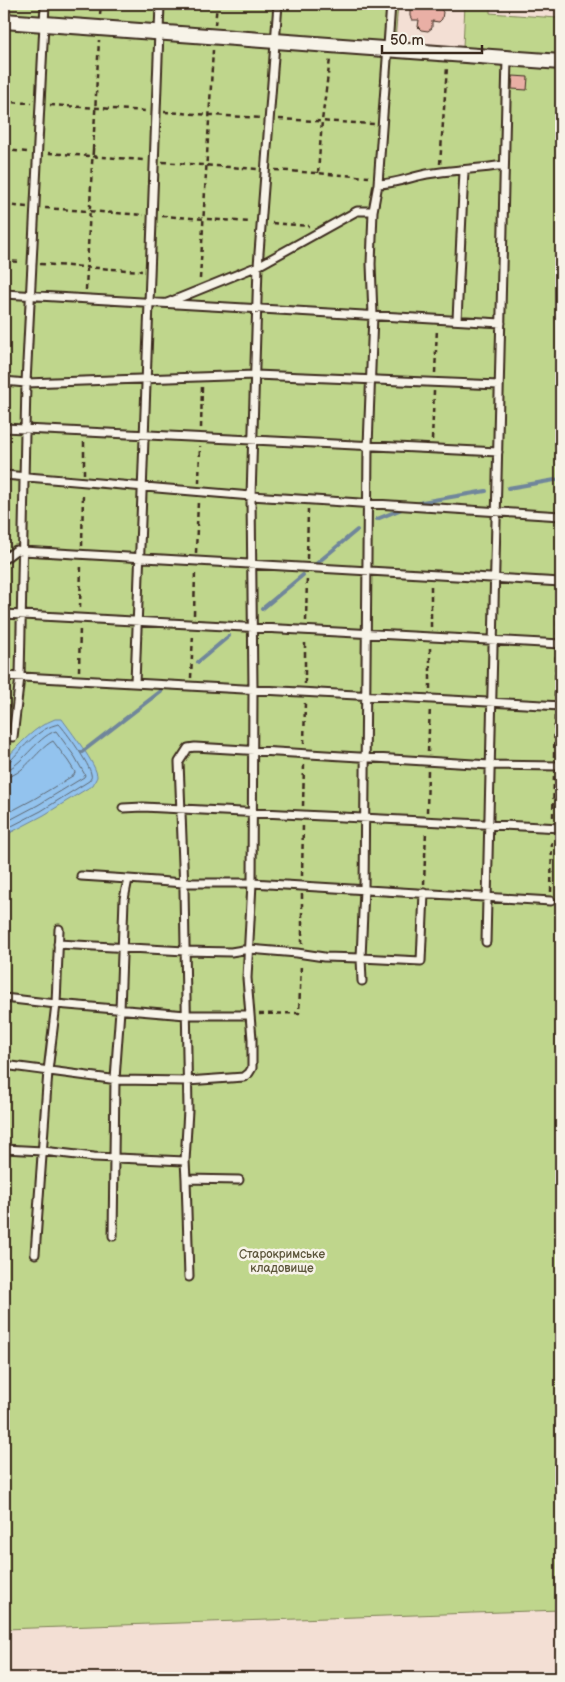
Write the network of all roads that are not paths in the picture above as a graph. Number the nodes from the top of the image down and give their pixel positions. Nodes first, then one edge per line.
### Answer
1 (45, 4) edge
2 (160, 4) edge
3 (278, 4) edge
4 (392, 4) edge
5 (4, 21) edge
6 (43, 24) junction
7 (158, 32) junction
8 (276, 41) junction
9 (388, 49) junction
10 (506, 58) junction
11 (561, 62) edge
12 (504, 165) junction
13 (464, 171) junction
14 (378, 181) junction
15 (373, 211) junction
16 (258, 266) junction
17 (4, 294) edge
18 (30, 295) junction
19 (148, 303) junction
20 (164, 304) junction
21 (257, 309) junction
22 (373, 316) junction
23 (457, 320) junction
24 (500, 323) junction
25 (255, 375) junction
26 (146, 379) junction
27 (370, 380) junction
28 (4, 381) edge
29 (26, 383) junction
30 (499, 385) junction
31 (4, 428) edge
32 (25, 429) junction
33 (144, 436) junction
34 (253, 441) junction
35 (368, 446) junction
36 (498, 452) junction
37 (4, 475) edge
38 (24, 476) junction
39 (142, 487) junction
40 (251, 496) junction
41 (367, 504) junction
42 (496, 512) junction
43 (561, 516) edge
44 (23, 551) junction
45 (139, 557) junction
46 (4, 559) edge
47 (251, 564) junction
48 (367, 571) junction
49 (495, 578) junction
50 (561, 582) edge
51 (4, 614) edge
52 (22, 615) junction
53 (137, 622) junction
54 (252, 628) junction
55 (366, 634) junction
56 (493, 641) junction
57 (561, 644) edge
58 (4, 676) edge
59 (20, 677) junction
60 (135, 683) junction
61 (253, 689) junction
62 (366, 695) junction
63 (492, 702) junction
64 (561, 706) edge
65 (4, 736) edge
66 (252, 751) junction
67 (365, 757) junction
68 (490, 765) junction
69 (561, 766) edge
70 (123, 808) dead end
71 (180, 809) junction
72 (251, 813) junction
73 (364, 818) junction
74 (489, 824) junction
75 (561, 828) edge
76 (81, 876) dead end
77 (128, 879) junction
78 (184, 883) junction
79 (252, 883) junction
80 (364, 889) junction
81 (424, 893) junction
82 (487, 897) junction
83 (551, 900) dead end
84 (59, 929) dead end
85 (486, 942) dead end
86 (58, 944) junction
87 (123, 948) junction
88 (249, 949) junction
89 (185, 951) junction
90 (362, 958) junction
91 (362, 981) dead end
92 (4, 998) edge
93 (56, 1004) junction
94 (120, 1010) junction
95 (186, 1015) junction
96 (249, 1015) junction
97 (4, 1065) edge
98 (48, 1071) junction
99 (115, 1079) junction
100 (187, 1081) junction
101 (4, 1149) edge
102 (43, 1151) junction
103 (113, 1158) junction
104 (186, 1161) junction
105 (186, 1179) junction
106 (239, 1180) dead end
107 (112, 1236) dead end
108 (35, 1254) dead end
109 (189, 1277) dead end

1 - 6 lane
2 - 7 lane
3 - 8 lane
4 - 9 lane
5 - 6 street
6 - 7 street
6 - 18 lane
7 - 8 street
7 - 19 lane
8 - 9 street
8 - 16 lane
9 - 10 street
9 - 14 lane
10 - 11 street
10 - 12 lane
12 - 13 lane
12 - 24 lane
13 - 14 lane
13 - 23 lane
14 - 15 lane
15 - 16 lane
15 - 22 lane
16 - 20 lane
16 - 21 lane
17 - 18 lane
18 - 19 lane
18 - 29 lane
19 - 20 lane
19 - 26 lane
20 - 21 lane
21 - 22 lane
21 - 25 lane
22 - 23 lane
22 - 27 lane
23 - 24 lane
24 - 30 lane
25 - 26 lane
25 - 27 lane
25 - 34 lane
26 - 29 lane
26 - 33 lane
27 - 30 lane
27 - 35 lane
28 - 29 lane
29 - 32 lane
30 - 36 lane
31 - 32 lane
32 - 33 lane
32 - 38 lane
33 - 34 lane
33 - 39 lane
34 - 35 lane
34 - 40 lane
35 - 36 lane
35 - 41 lane
36 - 42 lane
37 - 38 lane
38 - 39 lane
38 - 44 lane
39 - 40 lane
39 - 45 lane
40 - 41 lane
40 - 47 lane
41 - 42 lane
41 - 48 lane
42 - 43 lane
42 - 49 lane
44 - 45 lane
44 - 46 lane
44 - 52 lane
45 - 47 lane
45 - 53 lane
47 - 48 lane
47 - 54 lane
48 - 49 lane
48 - 55 lane
49 - 50 lane
49 - 56 lane
51 - 52 lane
52 - 53 lane
52 - 59 lane
53 - 54 lane
53 - 60 lane
54 - 55 lane
54 - 61 lane
55 - 56 lane
55 - 62 lane
56 - 57 lane
56 - 63 lane
58 - 59 lane
59 - 60 lane
59 - 65 lane
60 - 61 lane
61 - 62 lane
61 - 66 lane
62 - 63 lane
62 - 67 lane
63 - 64 lane
63 - 68 lane
66 - 67 lane
66 - 71 lane
66 - 72 lane
67 - 68 lane
67 - 73 lane
68 - 69 lane
68 - 74 lane
70 - 71 lane
71 - 72 lane
71 - 78 lane
72 - 73 lane
72 - 79 lane
73 - 74 lane
73 - 80 lane
74 - 75 lane
74 - 82 lane
76 - 77 lane
77 - 78 lane
77 - 87 lane
78 - 79 lane
78 - 89 lane
79 - 80 lane
79 - 88 lane
80 - 81 lane
80 - 90 lane
81 - 82 lane
81 - 90 lane
82 - 83 lane
82 - 85 lane
84 - 86 lane
86 - 87 lane
86 - 93 lane
87 - 89 lane
87 - 94 lane
88 - 89 lane
88 - 90 lane
88 - 96 lane
89 - 95 lane
90 - 91 lane
92 - 93 lane
93 - 94 lane
93 - 98 lane
94 - 95 lane
94 - 99 lane
95 - 96 lane
95 - 100 lane
96 - 100 lane
97 - 98 lane
98 - 99 lane
98 - 102 lane
99 - 100 lane
99 - 103 lane
100 - 104 lane
101 - 102 lane
102 - 103 lane
102 - 108 lane
103 - 104 lane
103 - 107 lane
104 - 105 lane
105 - 106 lane
105 - 109 lane

